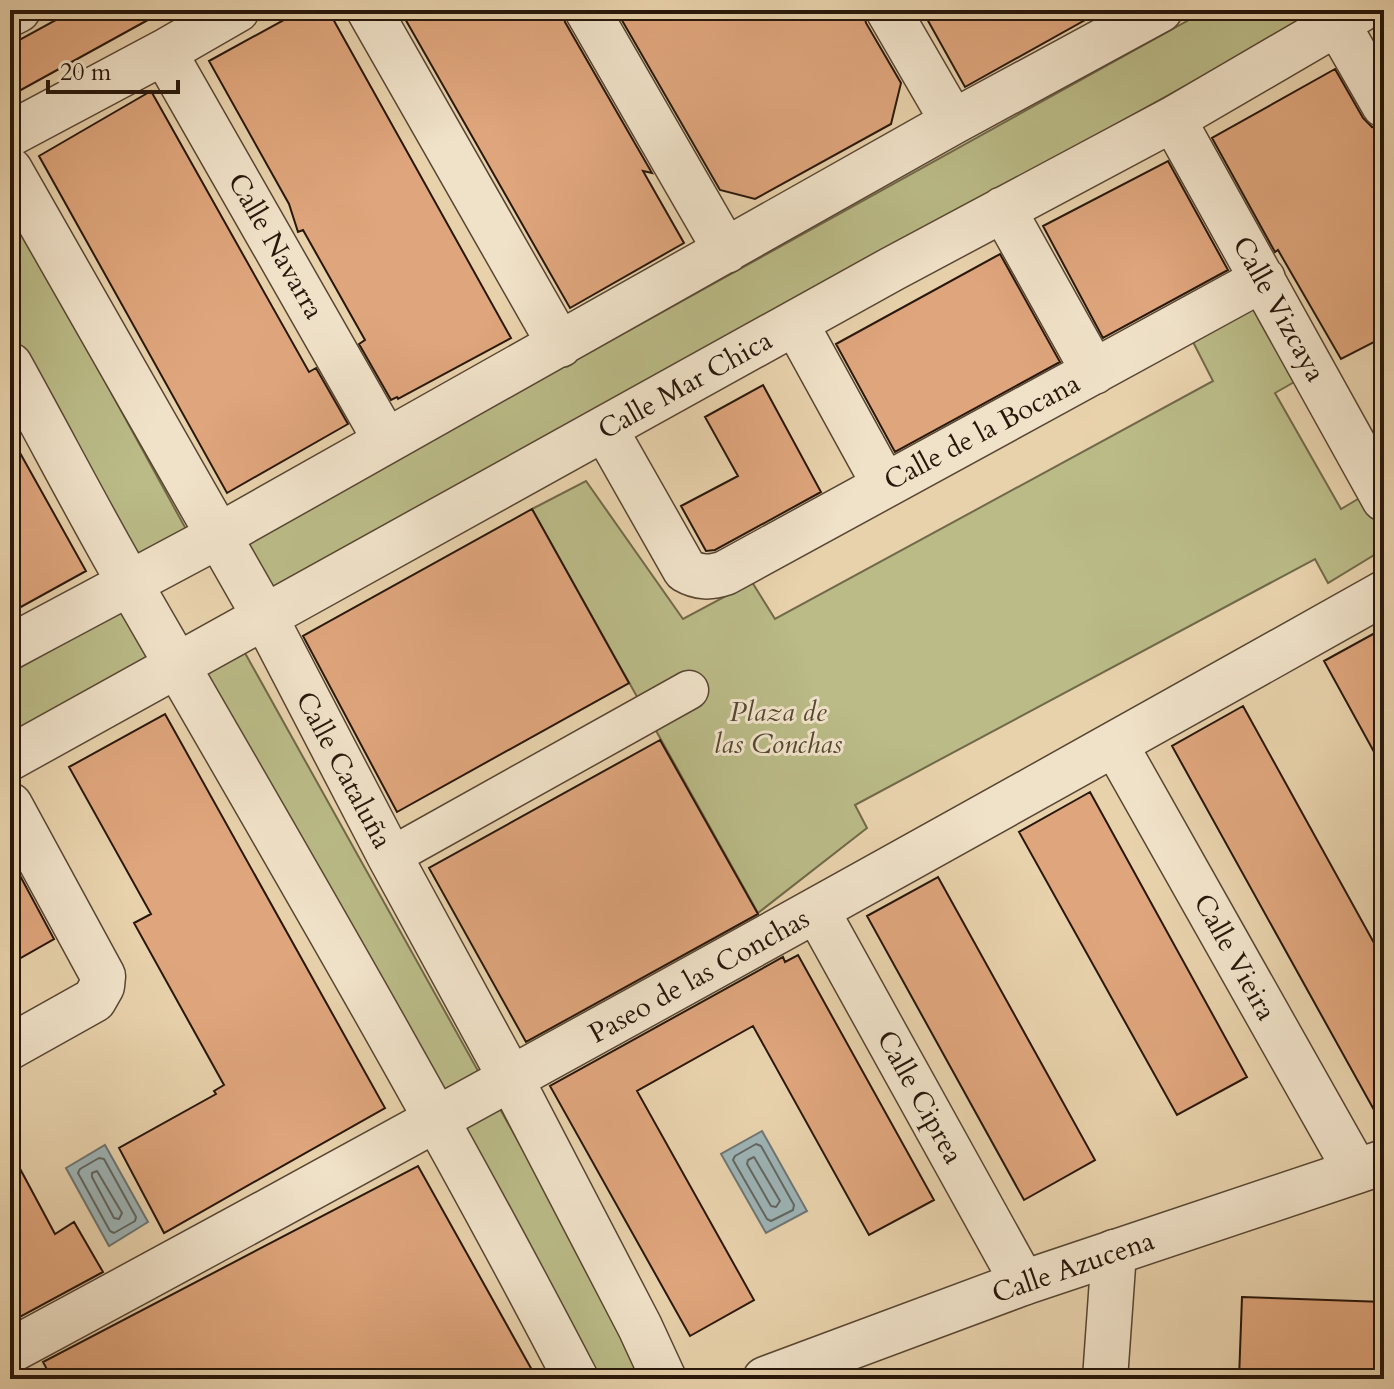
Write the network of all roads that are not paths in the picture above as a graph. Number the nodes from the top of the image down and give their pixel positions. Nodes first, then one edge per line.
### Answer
1 (18, 10) edge
2 (237, 10) edge
3 (369, 10) edge
4 (587, 10) edge
5 (888, 10) edge
6 (1160, 10) edge
7 (10, 14) edge
8 (1349, 16) edge
9 (1115, 20) edge
10 (164, 52) junction
11 (1384, 105) edge
12 (1173, 119) junction
13 (953, 122) junction
14 (10, 134) edge
15 (10, 170) edge
16 (1003, 209) junction
17 (726, 251) junction
18 (1263, 279) junction
19 (796, 324) junction
20 (560, 345) junction
21 (10, 365) edge
22 (1094, 372) junction
23 (605, 429) junction
24 (386, 441) junction
25 (884, 484) junction
26 (1384, 499) edge
27 (220, 535) junction
28 (129, 583) junction
29 (1384, 593) edge
30 (265, 617) junction
31 (10, 647) edge
32 (178, 663) junction
33 (689, 690) dead end
34 (1115, 744) junction
35 (10, 758) edge
36 (10, 805) edge
37 (390, 857) junction
38 (817, 911) junction
39 (10, 1047) edge
40 (511, 1079) junction
41 (436, 1121) junction
42 (1370, 1167) edge
43 (1114, 1252) junction
44 (1023, 1283) junction
45 (10, 1351) edge
46 (576, 1379) edge
47 (664, 1379) edge
48 (765, 1379) edge
49 (1105, 1379) edge

1 - 7 street
2 - 10 street
3 - 20 street
4 - 17 street
5 - 13 street
6 - 9 street
8 - 11 street
8 - 12 street, Calle Mar Chica
9 - 13 street
10 - 14 street
10 - 24 street, Calle Navarra
12 - 16 street, Calle Mar Chica
12 - 18 street, Calle Vizcaya
13 - 17 street
15 - 27 street, Calle Cataluña
16 - 19 street, Calle Mar Chica
16 - 22 street
17 - 20 street
18 - 22 street, Calle de la Bocana
18 - 26 street, Calle Vizcaya
19 - 23 street, Calle Mar Chica
19 - 25 street
20 - 24 street
21 - 28 street
22 - 25 street, Calle de la Bocana
23 - 25 street, Calle de la Bocana
23 - 30 street, Calle Mar Chica
24 - 27 street
27 - 28 street
27 - 30 street, Calle Cataluña
28 - 31 street
28 - 32 street
29 - 34 street, Paseo de las Conchas
30 - 32 street, Calle Mar Chica
30 - 37 street, Calle Cataluña
32 - 35 street, Calle Mar Chica
32 - 41 street
33 - 37 street
34 - 38 street, Paseo de las Conchas
34 - 42 street, Calle Vieira
36 - 39 street
37 - 40 street, Calle Cataluña
38 - 40 street, Paseo de las Conchas
38 - 44 street, Calle Ciprea
40 - 41 street, Paseo de las Conchas
40 - 47 street, Calle Cataluña
41 - 45 street, Paseo de las Conchas
41 - 46 street
42 - 43 street, Calle Azucena
43 - 44 street, Calle Azucena
43 - 49 street
44 - 48 street, Calle Azucena

